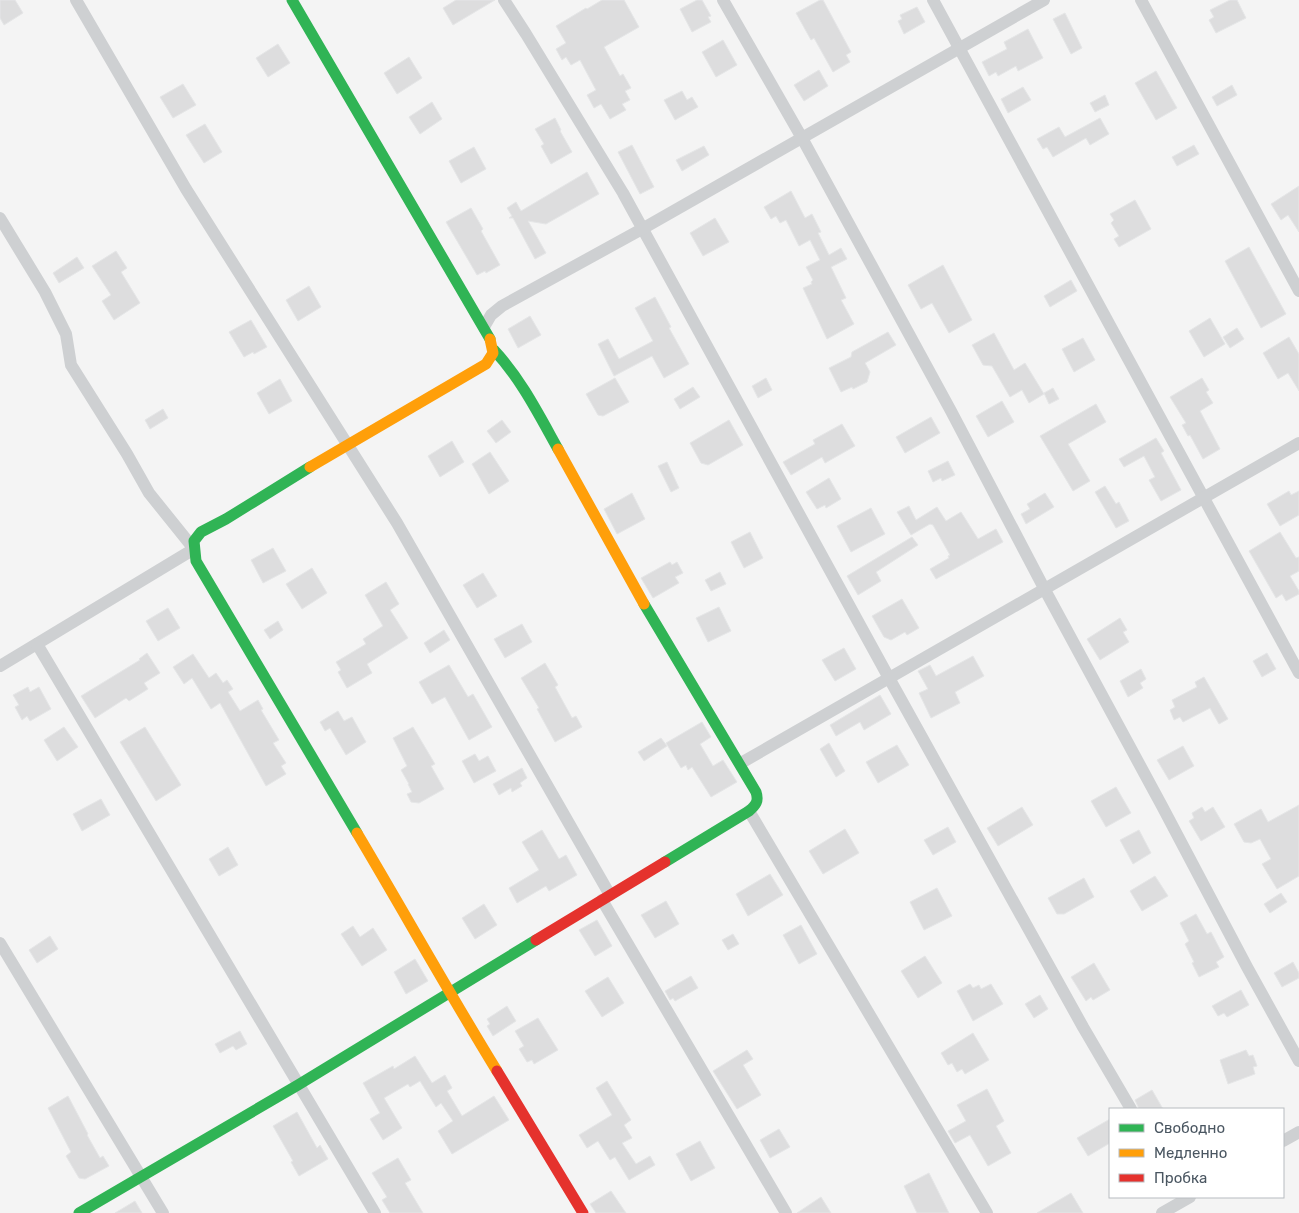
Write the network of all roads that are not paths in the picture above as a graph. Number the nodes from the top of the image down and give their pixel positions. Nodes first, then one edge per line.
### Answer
1 (76, 0) edge
2 (292, 0) edge
3 (504, 0) edge
4 (724, 0) edge
5 (933, 0) edge
6 (1044, 0) edge
7 (1141, 0) edge
8 (959, 48) junction
9 (802, 138) junction
10 (0, 218) edge
11 (642, 229) junction
12 (1299, 291) edge
13 (484, 328) junction
14 (494, 350) junction
15 (1299, 443) edge
16 (346, 444) junction
17 (1204, 497) junction
18 (194, 549) junction
19 (1045, 590) junction
20 (37, 644) junction
21 (0, 666) edge
22 (1299, 673) edge
23 (889, 678) junction
24 (740, 763) junction
25 (749, 812) junction
26 (606, 898) junction
27 (0, 943) edge
28 (449, 993) junction
29 (1299, 1062) edge
30 (298, 1085) junction
31 (1130, 1108) edge
32 (1299, 1132) edge
33 (1284, 1140) edge
34 (142, 1177) junction
35 (1185, 1198) edge
36 (79, 1213) edge
37 (163, 1213) edge
38 (375, 1213) edge
39 (582, 1213) edge
40 (786, 1213) edge
41 (988, 1213) edge
42 (1162, 1213) edge

1 - 16 street
2 - 13 street
3 - 11 street
4 - 9 street
5 - 8 street
6 - 8 street
7 - 12 street
8 - 9 street
8 - 17 street
9 - 11 street
9 - 19 street
10 - 18 street
11 - 13 street
11 - 23 street
13 - 14 street
14 - 16 street
14 - 24 street
15 - 17 street
16 - 18 street
16 - 26 street
17 - 19 street
17 - 22 street
18 - 20 street
18 - 28 street
19 - 23 street
19 - 29 street
20 - 21 street
20 - 30 street
23 - 24 street
23 - 31 street
24 - 25 street
25 - 26 street
25 - 41 street
26 - 28 street
26 - 40 street
27 - 34 street
28 - 30 street
28 - 39 street
30 - 34 street
30 - 38 street
32 - 33 street
34 - 36 street
34 - 37 street
35 - 42 street

